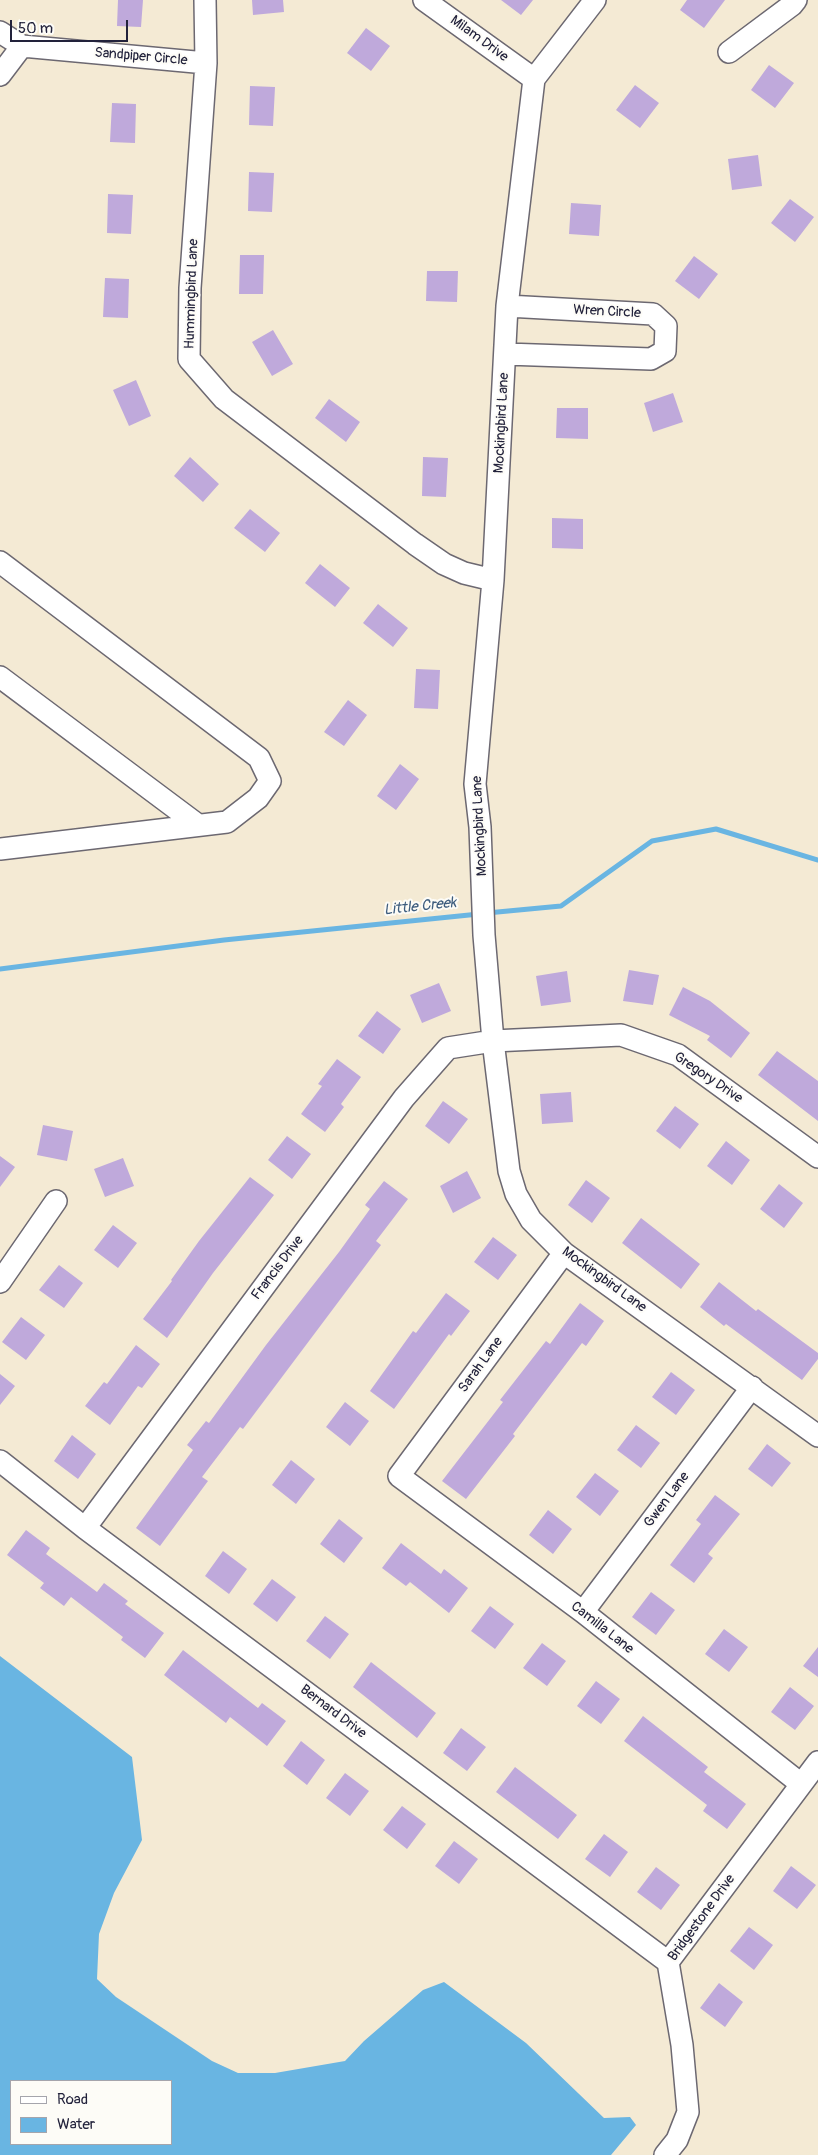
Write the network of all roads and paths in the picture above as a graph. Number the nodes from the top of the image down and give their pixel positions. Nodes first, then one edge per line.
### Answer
1 (205, 0) edge
2 (424, 0) edge
3 (595, 0) edge
4 (796, 0) edge
5 (0, 32) edge
6 (22, 46) junction
7 (728, 52) dead end
8 (206, 63) junction
9 (0, 75) edge
10 (534, 79) junction
11 (508, 306) junction
12 (506, 354) junction
13 (0, 562) edge
14 (493, 580) junction
15 (0, 677) edge
16 (198, 825) junction
17 (0, 849) edge
18 (493, 1042) junction
19 (818, 1157) edge
20 (56, 1201) dead end
21 (564, 1253) junction
22 (0, 1282) edge
23 (752, 1387) junction
24 (818, 1436) edge
25 (0, 1461) edge
26 (398, 1476) joint
27 (85, 1528) junction
28 (583, 1612) junction
29 (818, 1762) edge
30 (801, 1784) junction
31 (668, 1962) junction
32 (665, 2155) edge

1 - 8 street, Hummingbird Lane
2 - 10 street, Milam Drive
3 - 10 street
4 - 7 street
5 - 6 street
6 - 8 street, Sandpiper Circle
6 - 9 street
8 - 14 street, Hummingbird Lane
10 - 11 street, Mockingbird Lane
11 - 12 street, Mockingbird Lane
11 - 12 street, Wren Circle
12 - 14 street, Mockingbird Lane
13 - 16 street
14 - 18 street, Mockingbird Lane
15 - 16 street
16 - 17 street
18 - 19 street, Gregory Drive
18 - 21 street, Mockingbird Lane
18 - 27 street, Francis Drive
20 - 22 street
21 - 23 street, Mockingbird Lane
21 - 26 street, Sarah Lane
23 - 24 street, Mockingbird Lane
23 - 28 street, Gwen Lane
25 - 27 street, Bernard Drive
26 - 28 street, Camilla Lane
27 - 31 street, Bernard Drive
28 - 30 street, Camilla Lane
29 - 30 street, Bridgestone Drive
30 - 31 street, Bridgestone Drive
31 - 32 street, Bridgestone Drive

